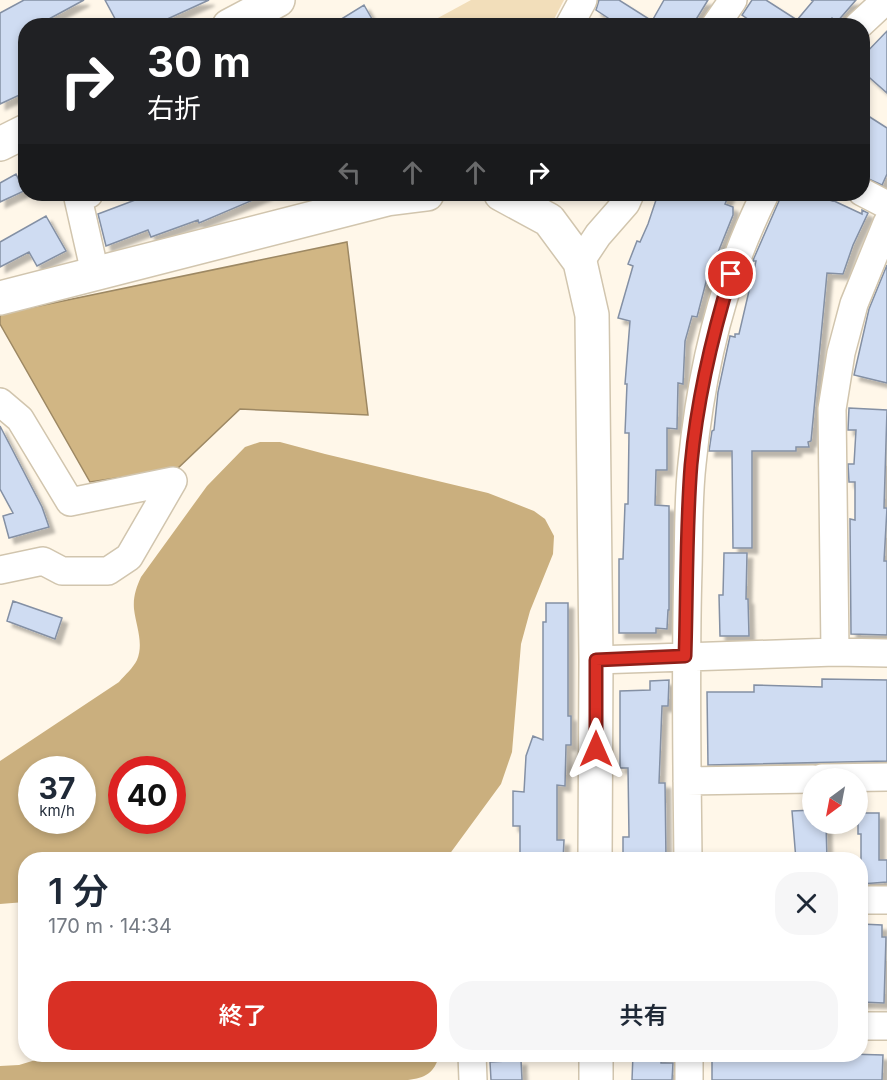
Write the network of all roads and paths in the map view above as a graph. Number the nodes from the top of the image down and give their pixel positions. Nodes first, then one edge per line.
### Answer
1 (279, 0) edge
2 (582, 0) edge
3 (733, 0) edge
4 (886, 0) edge
5 (244, 18) edge
6 (573, 18) edge
7 (721, 18) edge
8 (867, 18) edge
9 (18, 135) edge
10 (0, 144) edge
11 (870, 196) edge
12 (79, 201) edge
13 (379, 201) edge
14 (514, 201) edge
15 (627, 201) edge
16 (762, 201) edge
17 (887, 205) edge
18 (887, 223) edge
19 (580, 262) junction
20 (95, 273) junction
21 (0, 298) edge
22 (0, 402) edge
23 (0, 570) edge
24 (835, 652) junction
25 (887, 653) edge
26 (685, 656) junction
27 (596, 660) junction
28 (868, 777) edge
29 (887, 777) edge
30 (802, 779) edge
31 (687, 781) junction
32 (595, 852) edge
33 (688, 852) edge
34 (868, 900) edge
35 (887, 900) edge
36 (868, 1026) edge
37 (887, 1026) edge
38 (472, 1062) edge
39 (596, 1062) edge
40 (689, 1062) edge
41 (473, 1080) edge
42 (596, 1080) edge
43 (689, 1080) edge

1 - 5 street
2 - 6 street
3 - 7 street
4 - 8 street
9 - 10 street
11 - 17 street
12 - 20 street
13 - 20 street
14 - 19 street
15 - 19 street
16 - 26 street
18 - 24 street
19 - 27 street
20 - 21 street
22 - 23 street
24 - 25 street
24 - 26 street
26 - 27 street
26 - 31 street
27 - 32 street
28 - 29 street
30 - 31 street
31 - 33 street
34 - 35 street
36 - 37 street
38 - 41 street
39 - 42 street
40 - 43 street

